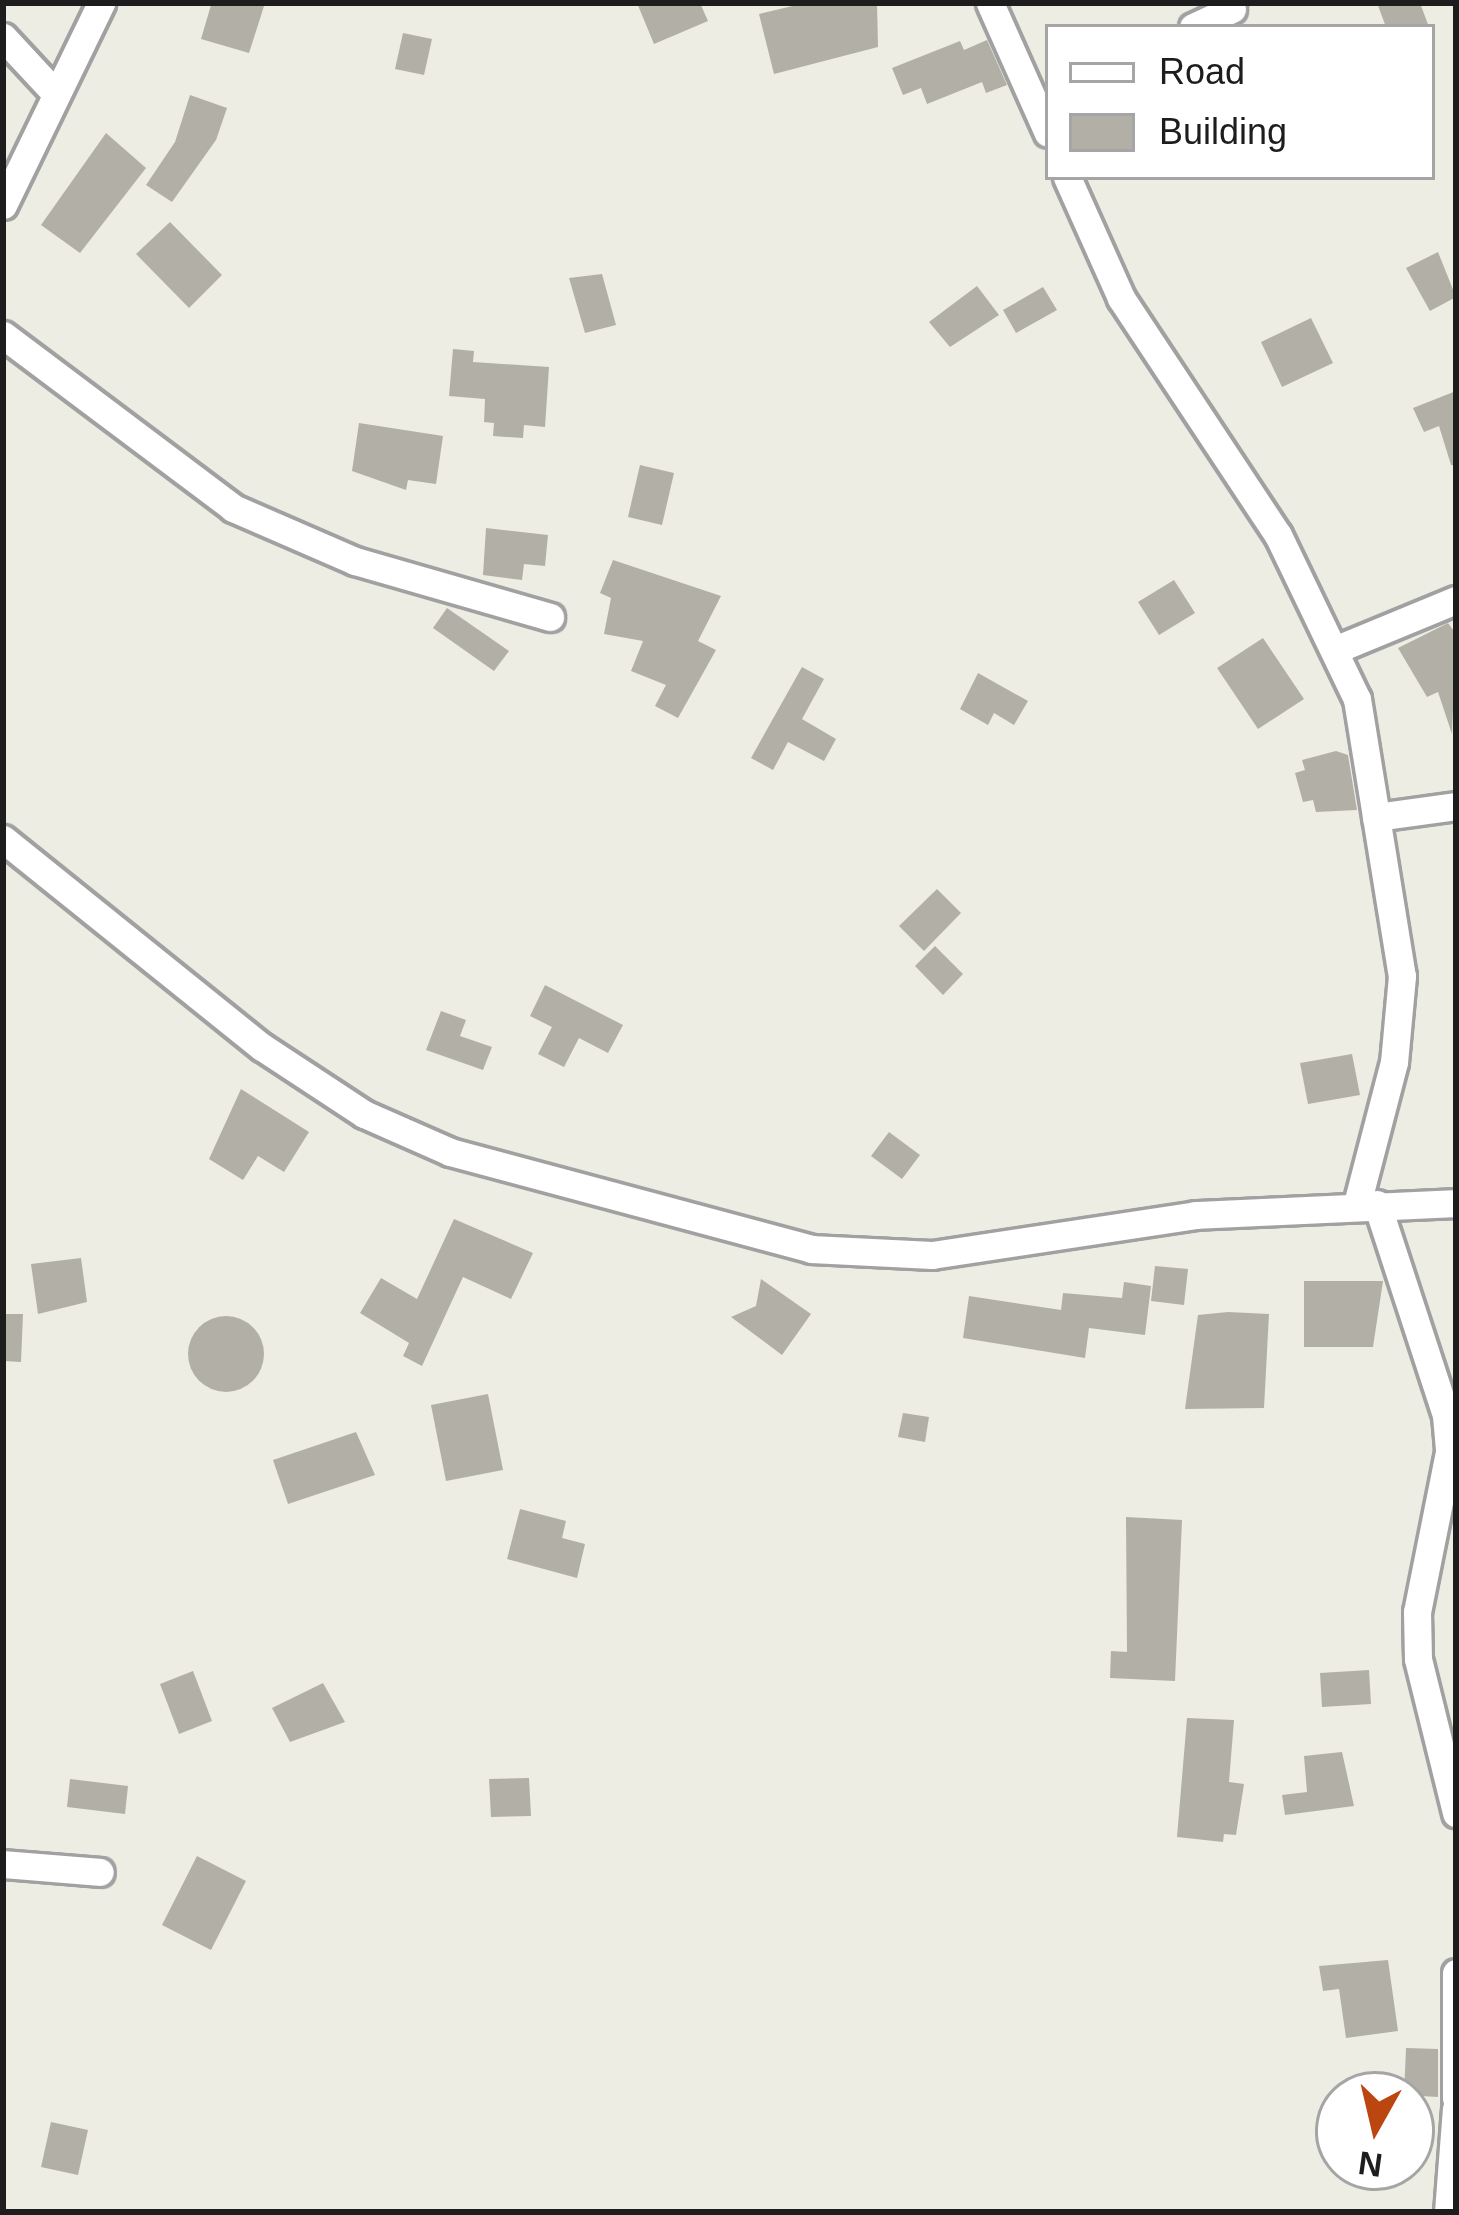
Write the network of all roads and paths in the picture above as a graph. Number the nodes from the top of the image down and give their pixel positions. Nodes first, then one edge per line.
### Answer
1 (101, 3) edge
2 (990, 3) edge
3 (1232, 9) dead end
4 (1200, 24) edge
5 (3, 37) edge
6 (56, 94) junction
7 (1041, 98) edge
8 (1068, 180) edge
9 (3, 206) edge
10 (3, 335) edge
11 (1456, 600) edge
12 (550, 617) dead end
13 (1337, 650) junction
14 (1456, 806) edge
15 (1376, 817) junction
16 (3, 839) edge
17 (1367, 1204) junction
18 (1456, 1204) edge
19 (1456, 1813) edge
20 (3, 1864) edge
21 (100, 1872) dead end
22 (1456, 1973) edge
23 (1456, 2098) edge
24 (1456, 2109) edge
25 (1448, 2212) edge

1 - 6 street
2 - 7 street
3 - 4 street
5 - 6 street
6 - 9 street
8 - 13 street
10 - 12 street
11 - 13 street
13 - 15 street
14 - 15 street
15 - 17 street
16 - 17 street
17 - 18 street
17 - 19 street
20 - 21 street
22 - 23 street
24 - 25 street

